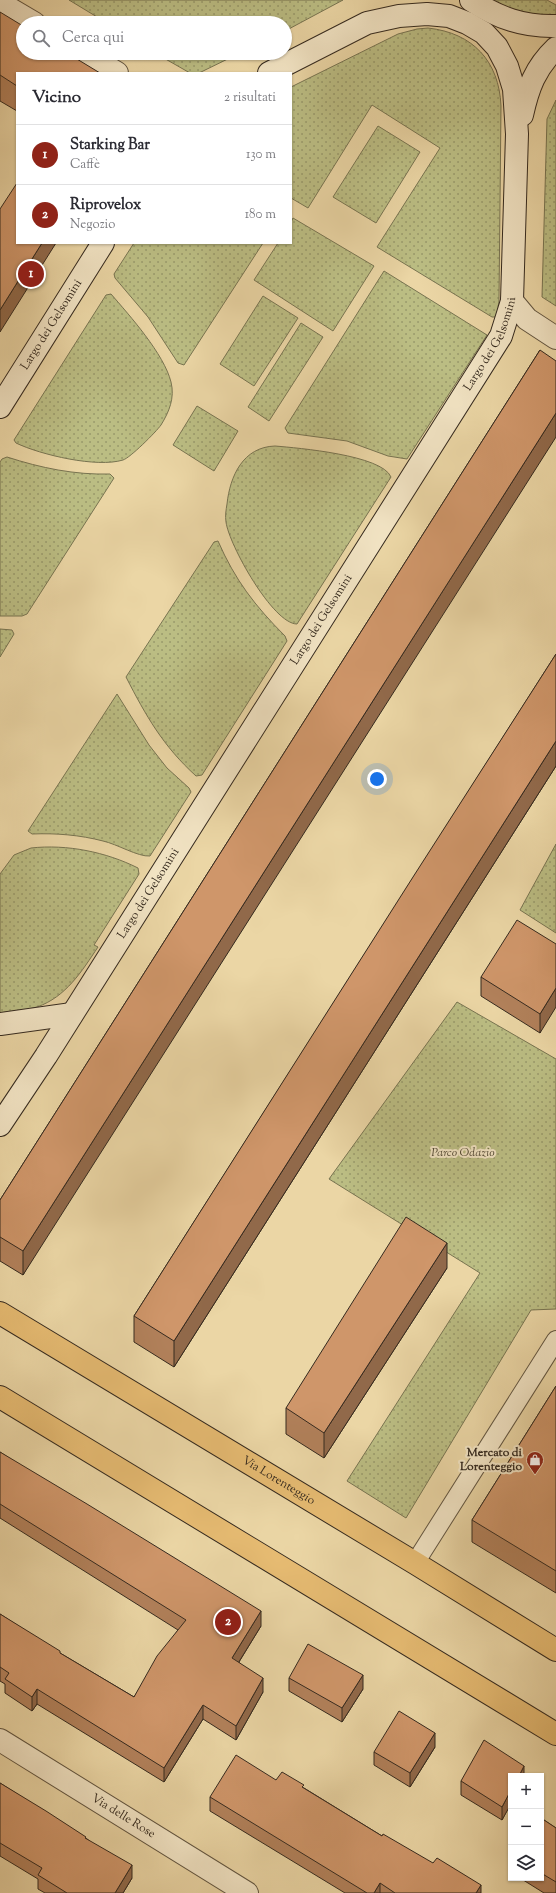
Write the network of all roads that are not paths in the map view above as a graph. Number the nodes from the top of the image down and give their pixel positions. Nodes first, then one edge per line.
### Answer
1 (391, 0) edge
2 (472, 0) edge
3 (0, 3) edge
4 (22, 16) edge
5 (367, 23) junction
6 (556, 26) edge
7 (556, 48) edge
8 (96, 60) edge
9 (115, 72) edge
10 (271, 72) edge
11 (517, 134) junction
12 (102, 244) edge
13 (512, 301) junction
14 (556, 338) edge
15 (0, 407) edge
16 (72, 1014) junction
17 (0, 1024) edge
18 (0, 1125) edge
19 (0, 1313) edge
20 (556, 1340) edge
21 (0, 1397) edge
22 (415, 1563) junction
23 (556, 1650) edge
24 (556, 1734) edge
25 (0, 1740) edge
26 (247, 1893) edge

1 - 5 street, Largo dei Gelsomini
2 - 6 street
3 - 4 street
5 - 10 street, Largo dei Gelsomini
5 - 11 street, Largo dei Gelsomini
7 - 11 street, Largo dei Gelsomini
8 - 9 street
11 - 13 street, Largo dei Gelsomini
12 - 15 street, Largo dei Gelsomini
13 - 14 street
13 - 16 street, Largo dei Gelsomini
16 - 17 street
16 - 18 street, Largo dei Gelsomini
19 - 22 main road, Via Lorenteggio
20 - 22 lane
21 - 24 main road
22 - 23 main road, Via Lorenteggio
25 - 26 street, Via delle Rose

